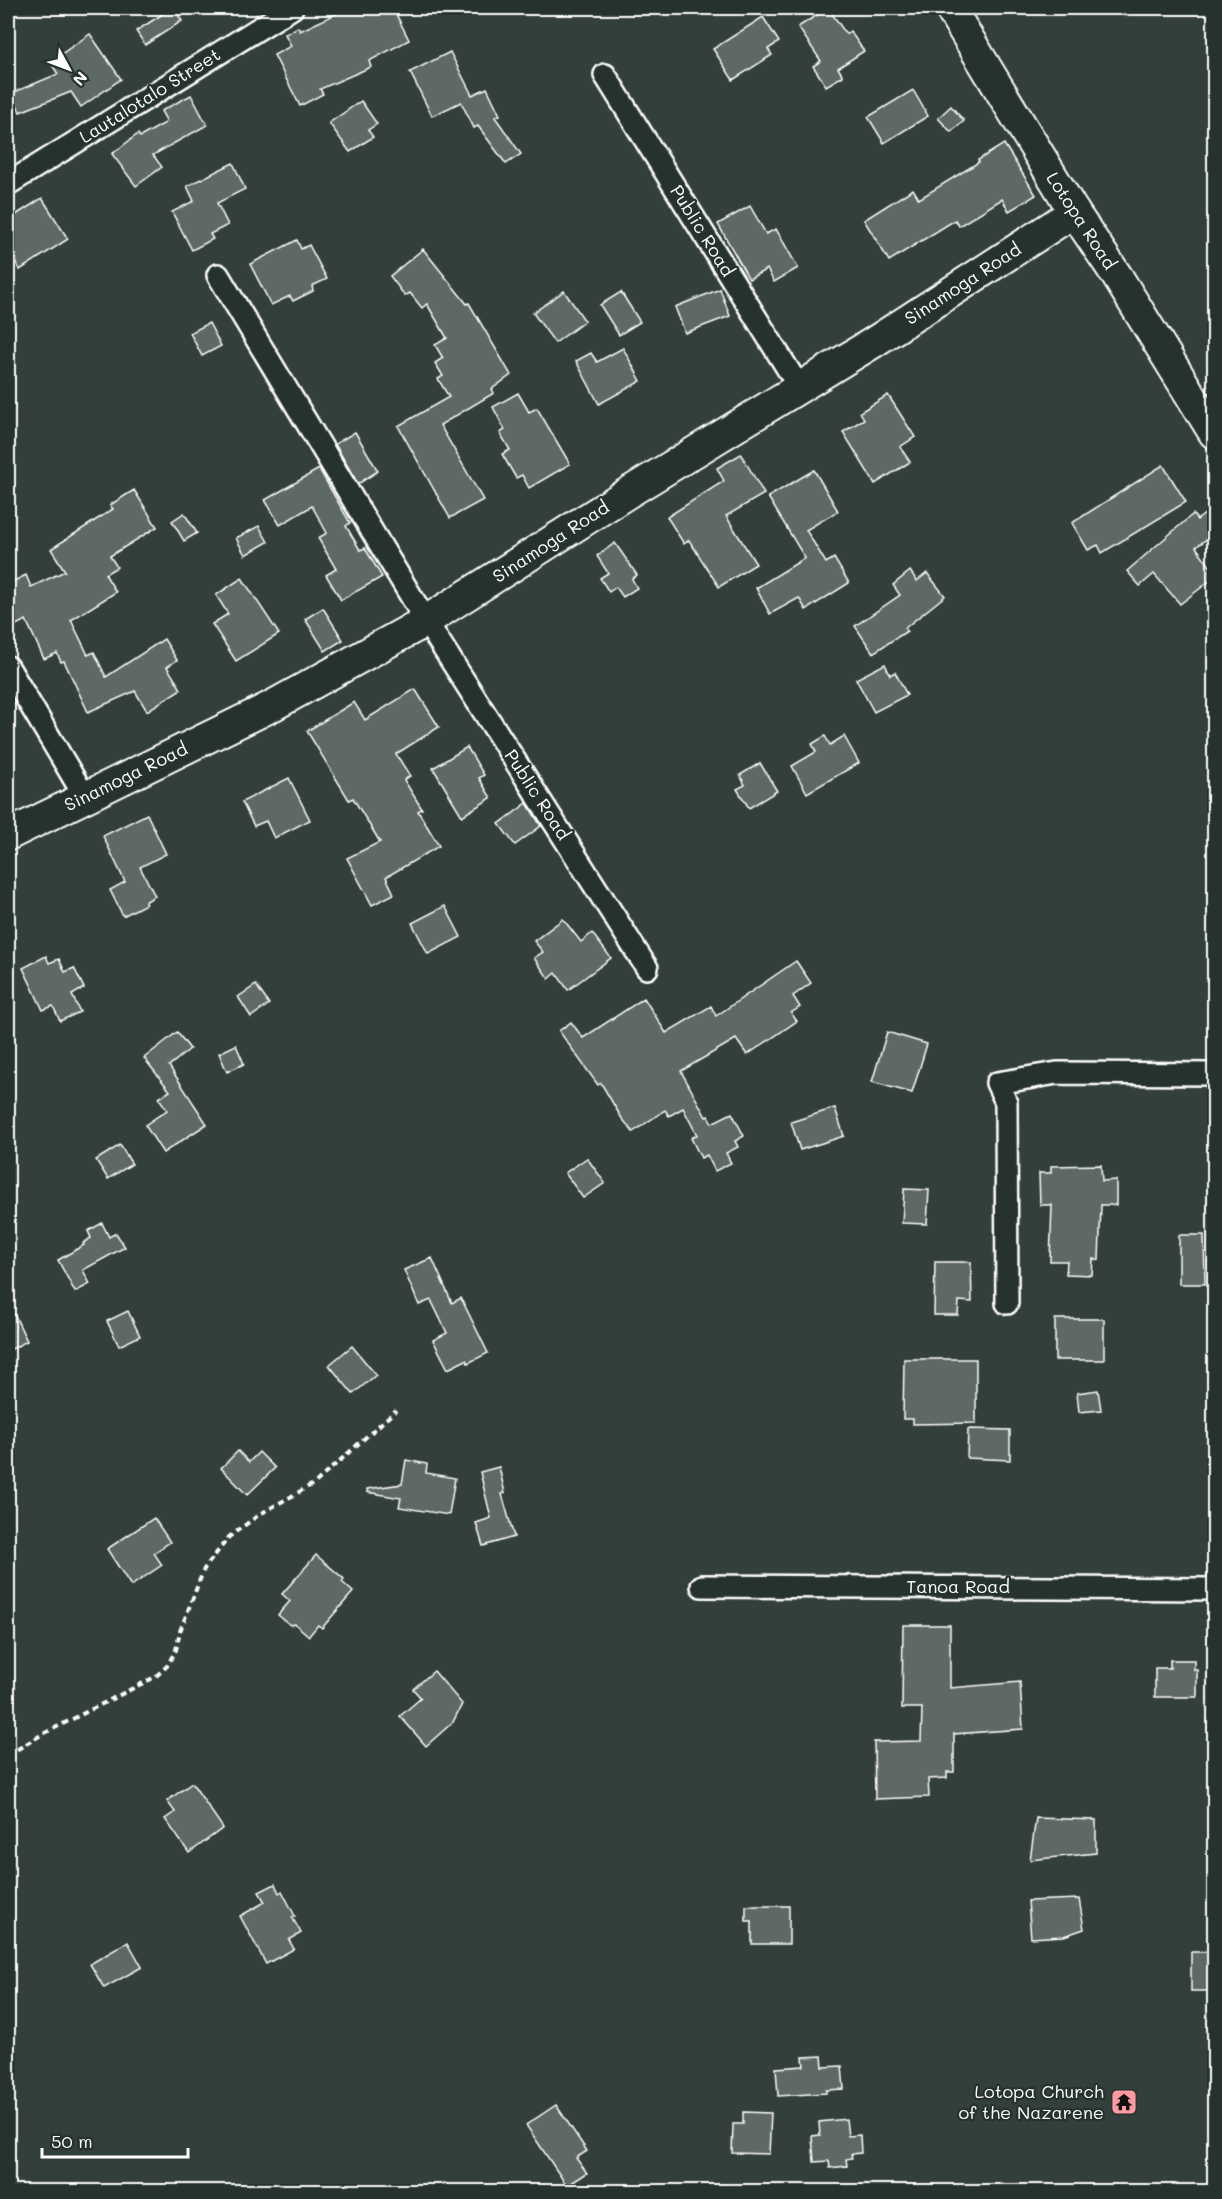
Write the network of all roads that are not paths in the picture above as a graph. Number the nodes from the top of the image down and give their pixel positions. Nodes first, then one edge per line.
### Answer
1 (292, 8) edge
2 (950, 8) edge
3 (605, 75) dead end
4 (8, 184) edge
5 (1074, 212) junction
6 (218, 275) dead end
7 (799, 387) junction
8 (1215, 434) edge
9 (426, 621) junction
10 (8, 667) edge
11 (85, 797) junction
12 (8, 835) edge
13 (647, 968) dead end
14 (1215, 1074) edge
15 (1007, 1303) dead end
16 (702, 1586) dead end
17 (1215, 1589) edge

1 - 4 street, Lautalotalo Street
2 - 5 street, Lotopa Road
3 - 7 street, Public Road
5 - 7 street, Sinamoga Road
5 - 8 street, Lotopa Road
6 - 9 street, Public Road
7 - 9 street, Sinamoga Road
9 - 11 street, Sinamoga Road
9 - 13 street, Public Road
10 - 11 street
11 - 12 street, Sinamoga Road
14 - 15 street
16 - 17 street, Tanoa Road

